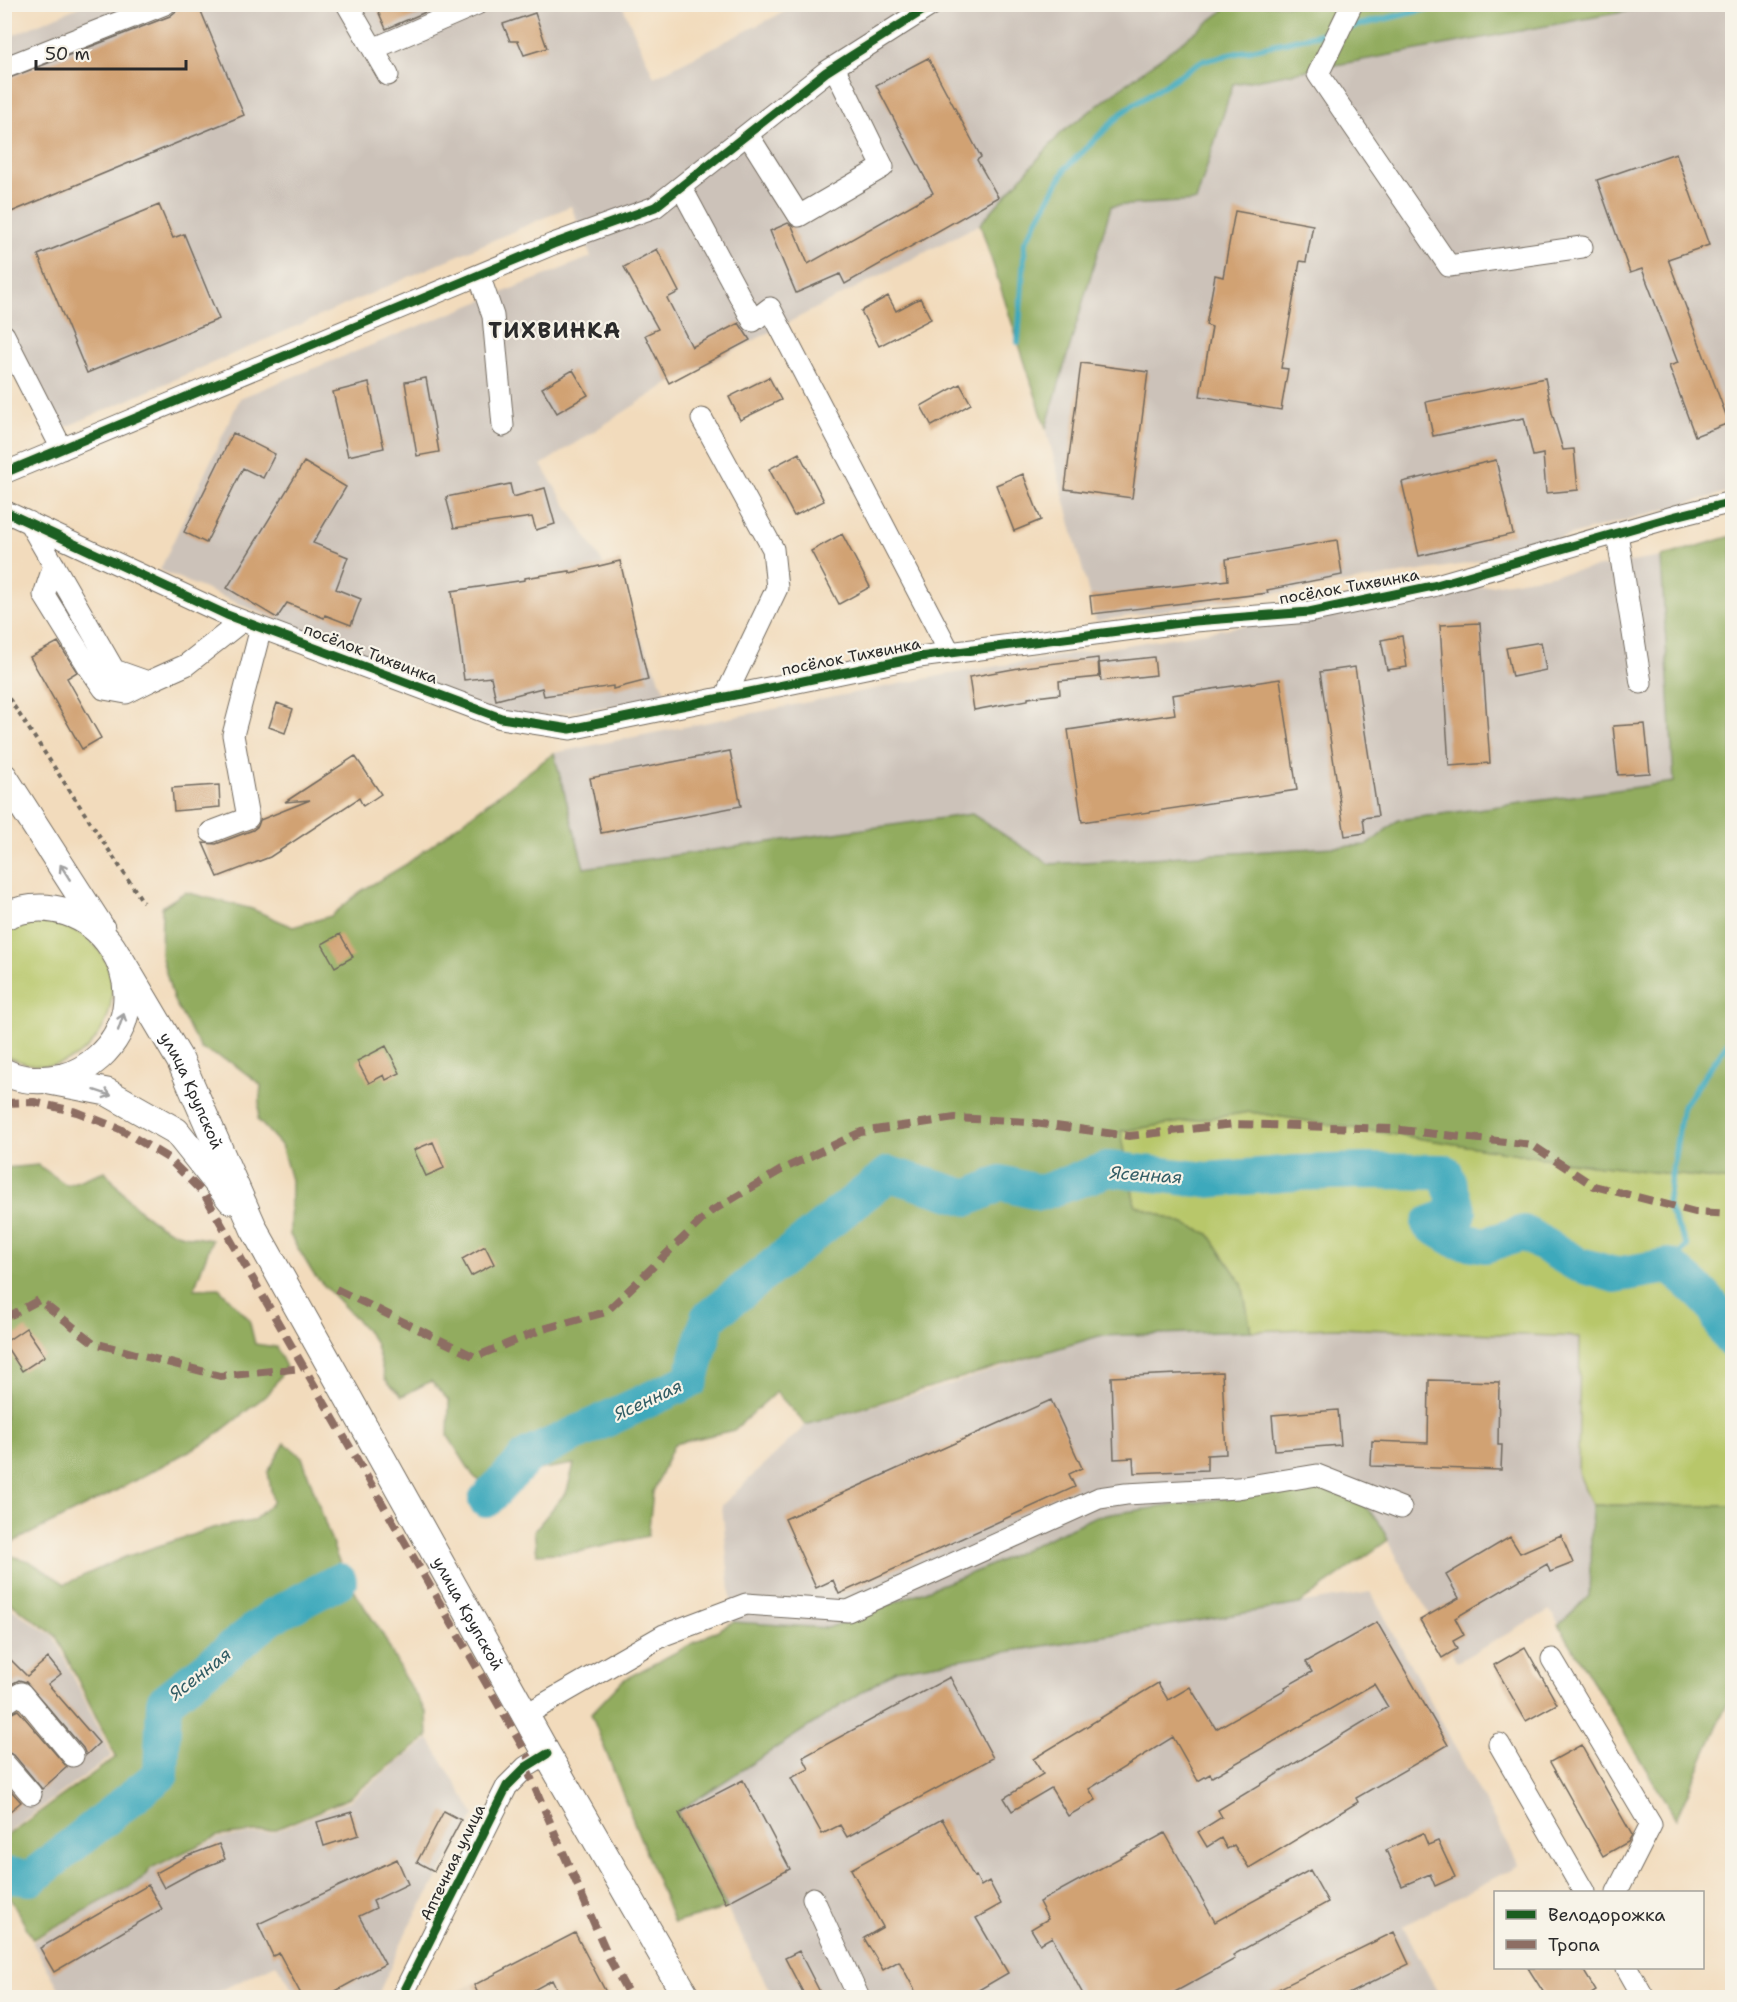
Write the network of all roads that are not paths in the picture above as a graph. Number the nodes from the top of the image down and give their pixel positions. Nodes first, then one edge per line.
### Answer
1 (165, 4) edge
2 (347, 4) edge
3 (477, 4) edge
4 (933, 4) edge
5 (1352, 4) edge
6 (373, 49) junction
7 (834, 67) junction
8 (4, 68) edge
9 (388, 75) dead end
10 (748, 135) junction
11 (681, 187) junction
12 (1582, 248) dead end
13 (479, 275) junction
14 (4, 334) edge
15 (702, 419) dead end
16 (503, 426) dead end
17 (62, 449) junction
18 (4, 473) edge
19 (1732, 502) edge
20 (4, 511) edge
21 (29, 522) junction
22 (1617, 533) junction
23 (251, 624) junction
24 (950, 653) junction
25 (1641, 682) dead end
26 (725, 697) junction
27 (4, 777) edge
28 (211, 832) dead end
29 (4, 916) edge
30 (114, 949) junction
31 (6, 1074) edge
32 (46, 1080) junction
33 (254, 1229) junction
34 (1401, 1508) dead end
35 (1552, 1659) dead end
36 (4, 1704) edge
37 (525, 1715) junction
38 (1499, 1744) dead end
39 (547, 1754) junction
40 (73, 1756) dead end
41 (4, 1763) edge
42 (31, 1794) dead end
43 (1583, 1891) edge
44 (1618, 1891) edge
45 (813, 1898) dead end
46 (1628, 1969) edge
47 (401, 1998) edge
48 (687, 1998) edge
49 (860, 1998) edge
50 (1644, 1998) edge

1 - 8 street
2 - 6 street
3 - 6 street
4 - 7 street
5 - 12 street
6 - 9 street
7 - 10 street
7 - 10 street
10 - 11 street
11 - 13 street
11 - 24 street
13 - 16 street
13 - 17 street
14 - 17 street
15 - 26 street
17 - 18 street
19 - 22 street, посёлок Тихвинка
20 - 21 street, посёлок Тихвинка
21 - 23 street, посёлок Тихвинка
21 - 23 street
22 - 24 street, посёлок Тихвинка
22 - 25 street
23 - 26 street, посёлок Тихвинка
23 - 28 street
24 - 26 street, посёлок Тихвинка
30 -> 27 main road, улица Крупской
29 - 30 main road
32 -> 30 main road
30 - 33 main road, улица Крупской
31 - 32 main road, улица Крупской
32 -> 33 main road, улица Крупской
33 - 37 main road, улица Крупской
34 - 37 street
35 - 44 street
36 - 40 street
37 - 39 main road, улица Крупской
38 - 43 street
39 - 47 street, Аптечная улица
39 - 48 main road, улица Крупской
41 - 42 street
45 - 49 street
46 - 50 street

